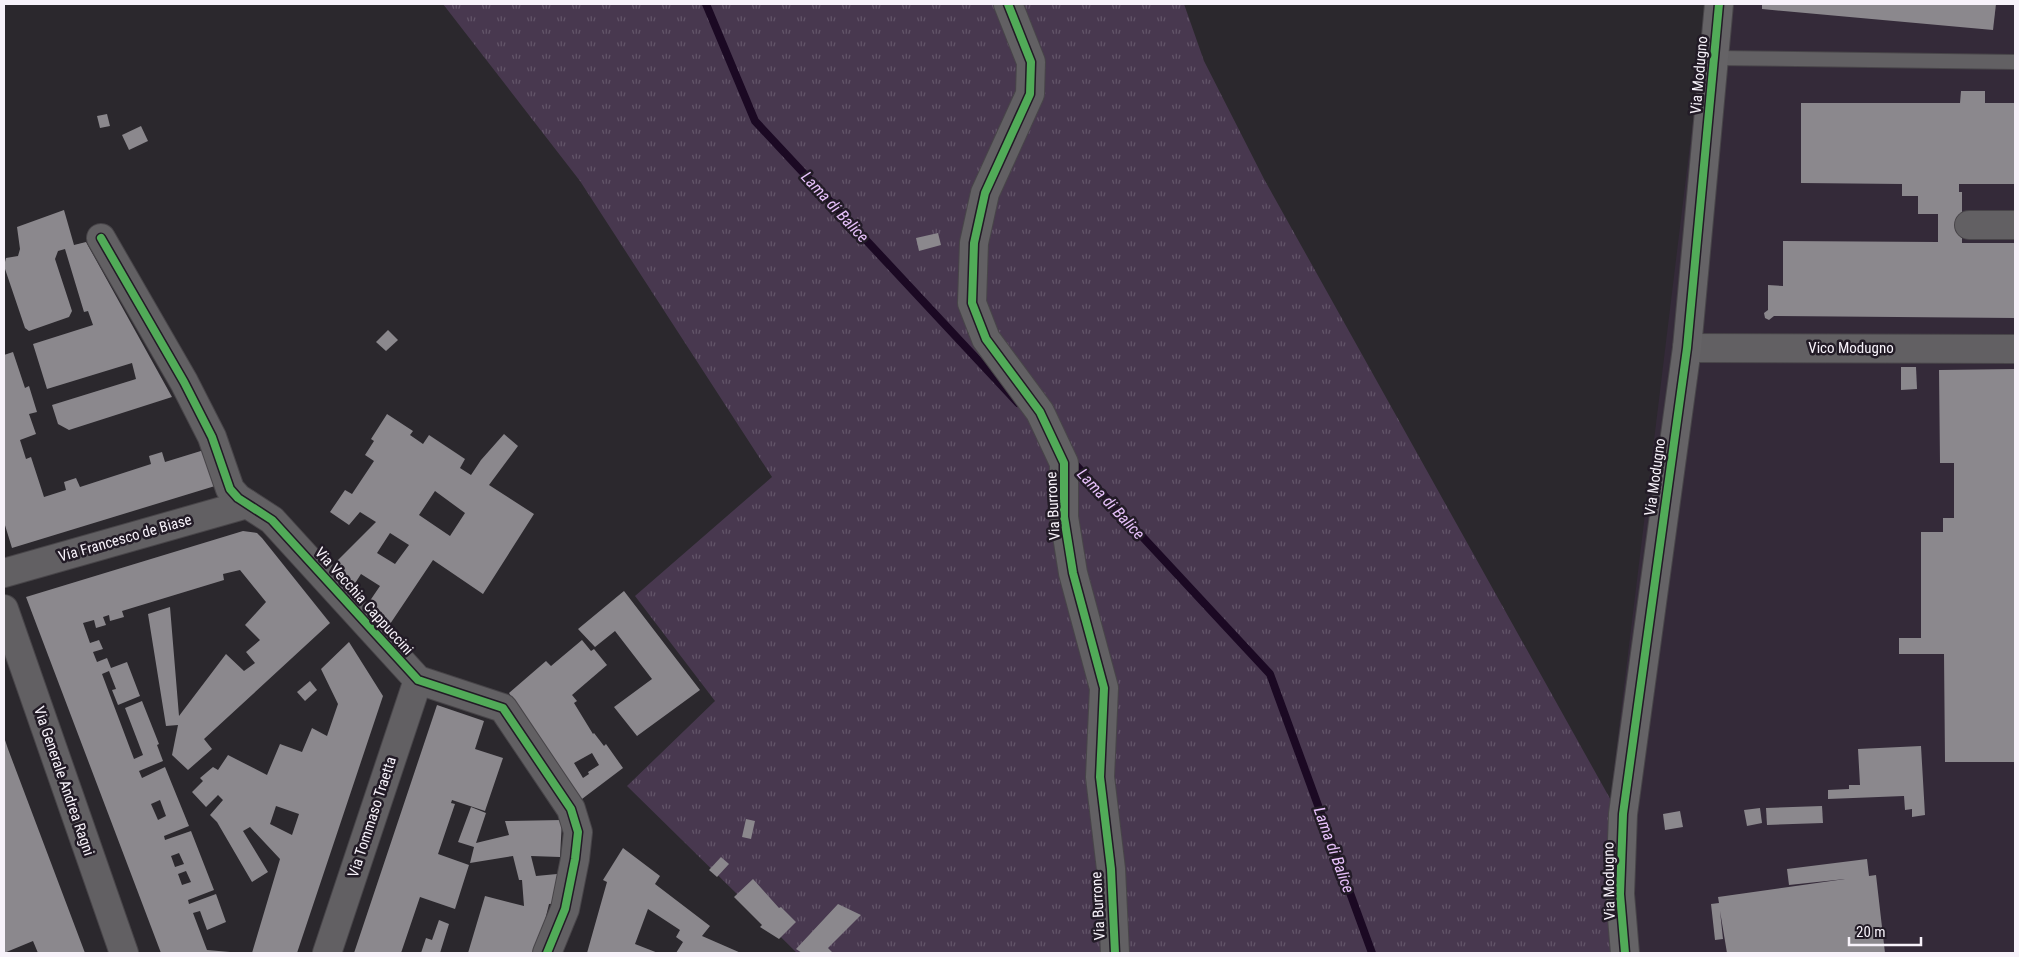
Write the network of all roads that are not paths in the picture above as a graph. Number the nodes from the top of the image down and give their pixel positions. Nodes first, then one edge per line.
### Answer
1 (1008, 4) edge
2 (1719, 4) edge
3 (1715, 58) junction
4 (2015, 62) edge
5 (1969, 225) dead end
6 (2015, 225) edge
7 (101, 238) dead end
8 (1686, 348) junction
9 (2015, 349) edge
10 (247, 504) junction
11 (4, 573) edge
12 (4, 609) edge
13 (418, 680) junction
14 (124, 953) edge
15 (327, 953) edge
16 (547, 953) edge
17 (1114, 953) edge
18 (1625, 953) edge

1 - 17 street, Via Burrone
2 - 3 street, Via Modugno
3 - 4 lane
3 - 8 street, Via Modugno
5 - 6 street
7 - 10 street, Via Vecchia Cappuccini
8 - 9 street, Vico Modugno
8 - 18 street, Via Modugno
10 - 11 street, Via Francesco de Biase
10 - 13 street, Via Vecchia Cappuccini
12 - 14 street, Via Generale Andrea Ragni
13 - 15 street, Via Tommaso Traetta
13 - 16 street, Via Vecchia Cappuccini

